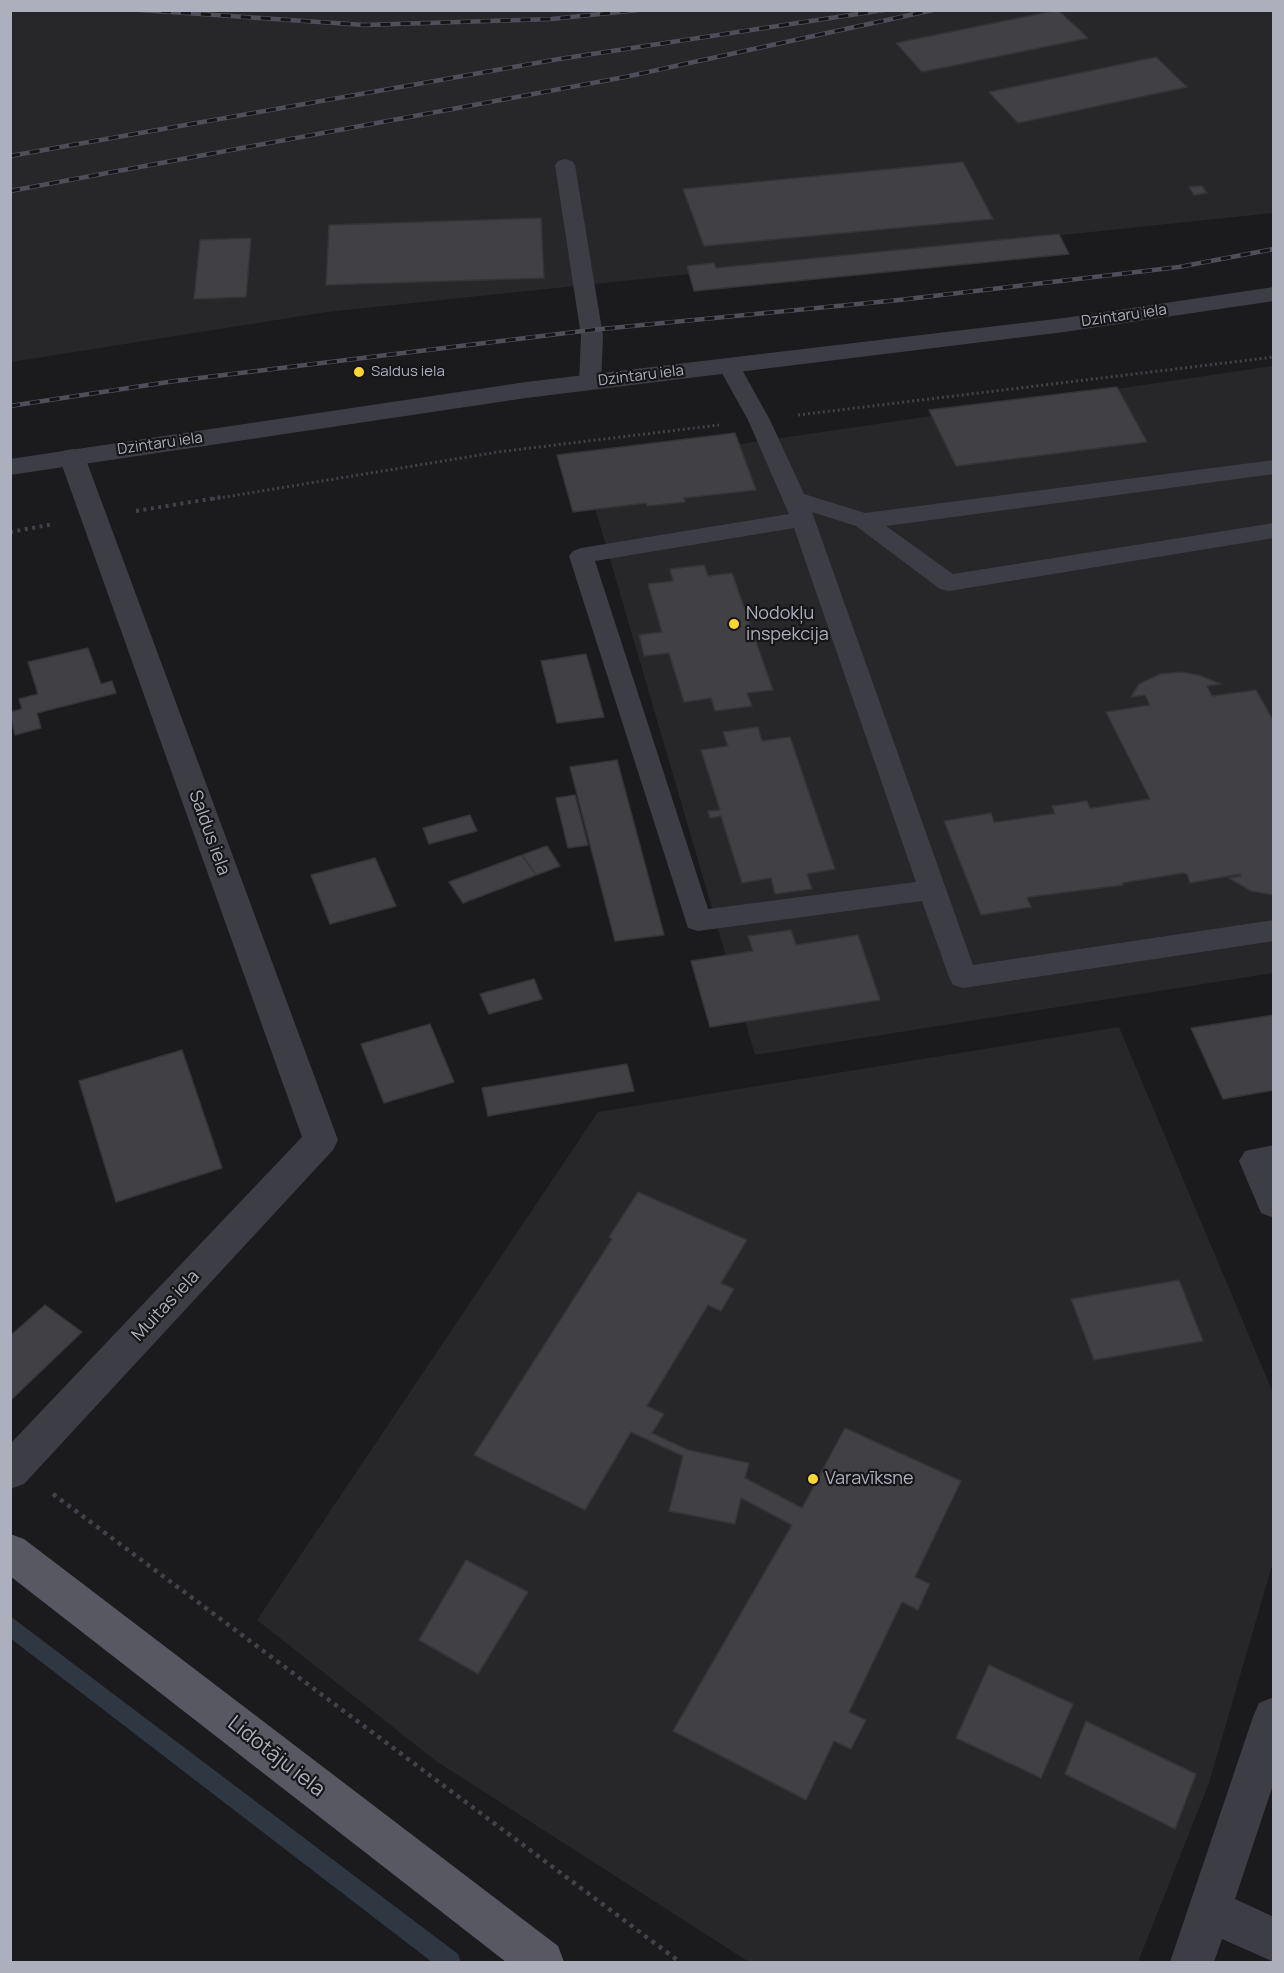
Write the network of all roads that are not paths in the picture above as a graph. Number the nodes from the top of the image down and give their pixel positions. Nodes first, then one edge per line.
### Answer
1 (565, 165) dead end
2 (1274, 294) edge
3 (729, 366) junction
4 (590, 383) junction
5 (72, 457) junction
6 (10, 467) edge
7 (1274, 467) edge
8 (799, 509) junction
9 (864, 521) junction
10 (1274, 530) edge
11 (933, 890) junction
12 (1274, 930) edge
13 (321, 1140) joint
14 (1274, 1159) edge
15 (1274, 1203) edge
16 (13, 1469) edge
17 (10, 1552) edge
18 (1274, 1717) edge
19 (1209, 1910) junction
20 (1274, 1941) edge
21 (542, 1962) edge
22 (1192, 1962) edge

1 - 4 lane
2 - 3 street, Dzintaru iela
3 - 4 street, Dzintaru iela
3 - 8 lane
4 - 5 street, Dzintaru iela
5 - 6 street, Dzintaru iela
5 - 13 street, Saldus iela
7 - 9 lane
8 - 9 lane
8 - 11 lane
8 - 11 lane
9 - 10 lane
11 - 12 lane
13 - 16 street, Muitas iela
14 - 15 street
17 - 21 main road, Lidotāju iela
18 - 19 street
19 - 20 street
19 - 22 street

